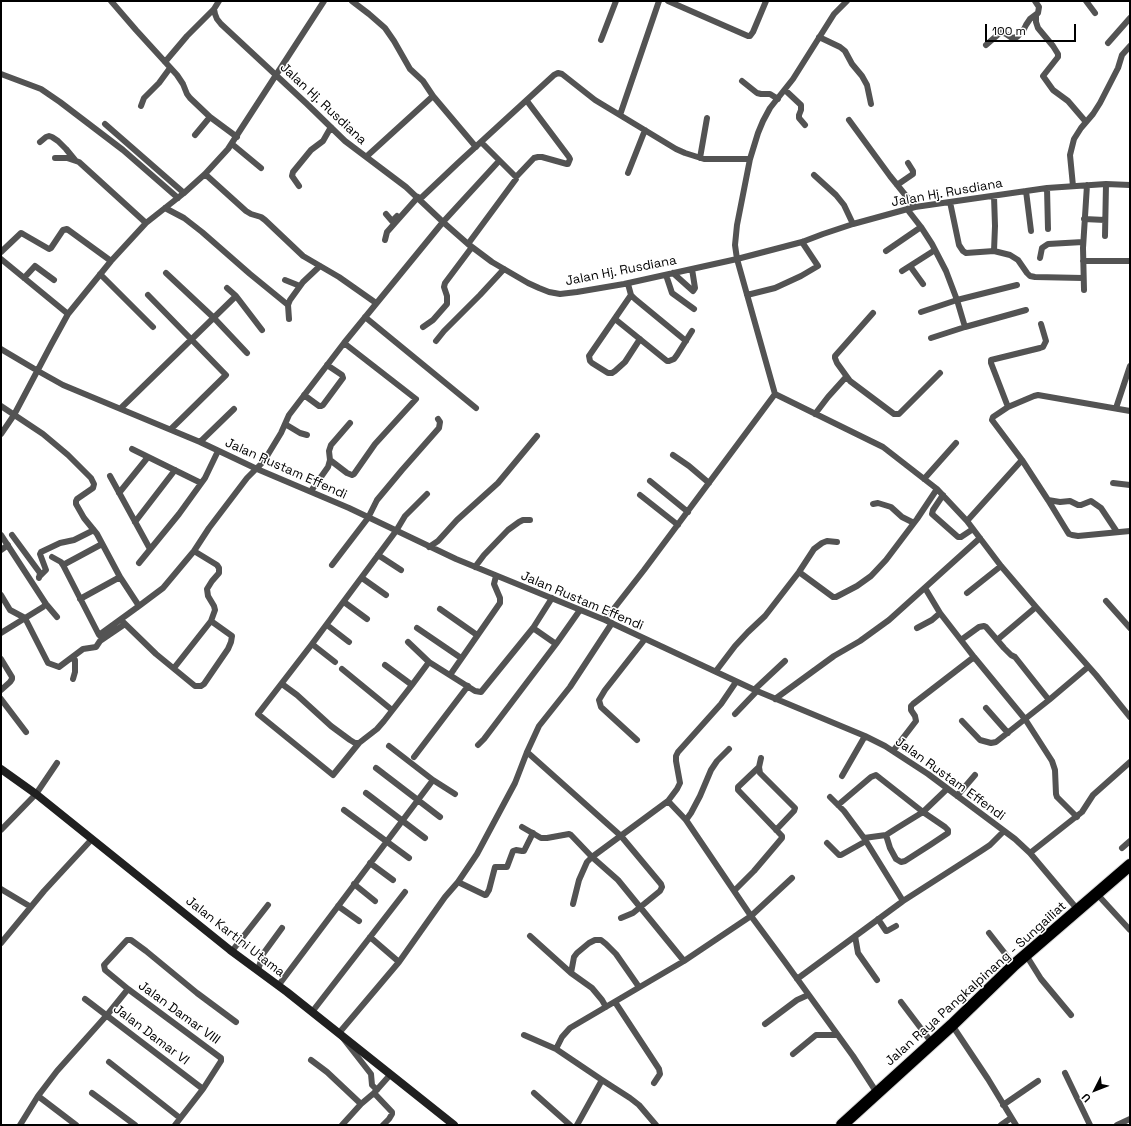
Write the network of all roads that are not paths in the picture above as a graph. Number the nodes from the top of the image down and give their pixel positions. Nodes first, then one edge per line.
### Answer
1 (111, 1) edge
2 (219, 1) edge
3 (324, 1) edge
4 (352, 1) edge
5 (616, 1) edge
6 (659, 1) edge
7 (668, 1) edge
8 (766, 1) edge
9 (847, 1) edge
10 (1035, 1) edge
11 (1086, 1) edge
12 (214, 9) junction
13 (1095, 13) dead end
14 (1036, 15) junction
15 (1130, 18) edge
16 (819, 37) junction
17 (601, 40) dead end
18 (1108, 43) dead end
19 (986, 45) dead end
20 (1130, 46) edge
21 (165, 62) junction
22 (170, 68) junction
23 (1, 74) edge
24 (276, 76) junction
25 (742, 81) dead end
26 (785, 90) junction
27 (433, 96) junction
28 (778, 99) junction
29 (527, 101) junction
30 (872, 104) dead end
31 (140, 106) dead end
32 (620, 115) junction
33 (210, 117) junction
34 (707, 118) dead end
35 (849, 120) dead end
36 (1086, 122) junction
37 (105, 124) dead end
38 (805, 125) dead end
39 (331, 127) junction
40 (645, 130) junction
41 (195, 135) dead end
42 (237, 137) junction
43 (40, 142) dead end
44 (481, 142) junction
45 (232, 144) junction
46 (476, 148) junction
47 (366, 157) junction
48 (56, 158) dead end
49 (700, 158) junction
50 (75, 160) junction
51 (750, 160) junction
52 (499, 161) junction
53 (908, 163) dead end
54 (261, 168) dead end
55 (628, 173) dead end
56 (205, 174) junction
57 (814, 175) dead end
58 (516, 177) junction
59 (1106, 184) junction
60 (897, 185) junction
61 (1087, 185) junction
62 (1130, 185) edge
63 (299, 186) dead end
64 (1073, 186) junction
65 (1047, 188) junction
66 (1026, 191) junction
67 (184, 194) junction
68 (994, 196) junction
69 (418, 198) junction
70 (177, 199) junction
71 (950, 202) junction
72 (166, 208) junction
73 (915, 208) junction
74 (907, 209) junction
75 (386, 214) dead end
76 (1084, 219) junction
77 (1105, 220) junction
78 (443, 222) junction
79 (146, 223) junction
80 (853, 224) junction
81 (921, 227) junction
82 (1048, 229) dead end
83 (1031, 231) dead end
84 (1105, 236) dead end
85 (385, 240) dead end
86 (802, 242) junction
87 (1084, 242) junction
88 (470, 245) junction
89 (886, 250) dead end
90 (935, 250) junction
91 (994, 251) junction
92 (1, 252) edge
93 (1040, 258) dead end
94 (1, 259) edge
95 (737, 259) junction
96 (111, 261) junction
97 (1083, 261) junction
98 (1130, 261) edge
99 (320, 266) junction
100 (910, 266) junction
101 (504, 269) junction
102 (692, 269) junction
103 (902, 271) dead end
104 (166, 273) dead end
105 (100, 274) junction
106 (670, 274) junction
107 (24, 278) junction
108 (1084, 278) junction
109 (54, 280) dead end
110 (285, 280) dead end
111 (628, 284) junction
112 (923, 284) dead end
113 (1017, 285) dead end
114 (300, 286) junction
115 (227, 288) dead end
116 (1084, 290) dead end
117 (148, 295) dead end
118 (631, 295) junction
119 (747, 295) junction
120 (236, 296) junction
121 (290, 300) junction
122 (957, 300) junction
123 (376, 303) junction
124 (694, 309) dead end
125 (1026, 310) dead end
126 (921, 312) dead end
127 (873, 313) dead end
128 (68, 314) junction
129 (365, 317) junction
130 (214, 318) junction
131 (289, 319) dead end
132 (615, 319) junction
133 (1041, 324) dead end
134 (153, 327) dead end
135 (423, 327) dead end
136 (965, 327) junction
137 (262, 330) dead end
138 (692, 331) dead end
139 (931, 338) dead end
140 (640, 339) junction
141 (192, 340) junction
142 (346, 341) junction
143 (436, 341) dead end
144 (686, 341) junction
145 (1, 349) edge
146 (247, 353) dead end
147 (327, 365) junction
148 (1130, 366) edge
149 (38, 371) junction
150 (940, 373) dead end
151 (846, 377) junction
152 (775, 394) junction
153 (304, 395) junction
154 (1, 406) edge
155 (1008, 407) junction
156 (121, 408) junction
157 (476, 408) dead end
158 (1116, 408) junction
159 (234, 409) dead end
160 (1130, 411) edge
161 (815, 414) junction
162 (14, 415) junction
163 (438, 419) dead end
164 (350, 423) dead end
165 (285, 424) junction
166 (171, 429) junction
167 (2, 431) edge
168 (306, 435) dead end
169 (537, 436) dead end
170 (200, 442) junction
171 (956, 443) dead end
172 (132, 449) dead end
173 (218, 451) junction
174 (673, 455) dead end
175 (148, 458) junction
176 (330, 460) junction
177 (1022, 460) junction
178 (257, 469) junction
179 (175, 470) junction
180 (110, 476) dead end
181 (924, 479) junction
182 (650, 481) dead end
183 (201, 483) junction
184 (709, 483) junction
185 (1113, 483) dead end
186 (1130, 485) edge
187 (937, 489) junction
188 (310, 491) junction
189 (119, 493) junction
190 (427, 494) dead end
191 (640, 495) dead end
192 (943, 495) junction
193 (1048, 500) junction
194 (873, 504) dead end
195 (688, 512) junction
196 (368, 518) junction
197 (530, 520) dead end
198 (967, 521) junction
199 (135, 522) junction
200 (914, 523) junction
201 (678, 525) junction
202 (973, 529) junction
203 (94, 530) junction
204 (396, 531) junction
205 (1130, 531) edge
206 (1117, 532) junction
207 (1, 535) edge
208 (12, 535) dead end
209 (980, 538) junction
210 (837, 542) dead end
211 (8, 544) junction
212 (102, 544) junction
213 (429, 547) junction
214 (1, 550) edge
215 (150, 550) junction
216 (194, 551) junction
217 (378, 555) junction
218 (52, 557) dead end
219 (139, 563) dead end
220 (63, 565) junction
221 (332, 565) dead end
222 (1001, 566) junction
223 (475, 567) junction
224 (401, 570) dead end
225 (799, 572) junction
226 (496, 576) junction
227 (39, 577) junction
228 (120, 577) junction
229 (362, 578) junction
230 (32, 582) junction
231 (925, 588) junction
232 (967, 593) dead end
233 (1, 595) edge
234 (386, 595) dead end
235 (552, 598) junction
236 (80, 599) junction
237 (1106, 601) dead end
238 (344, 602) junction
239 (46, 604) junction
240 (139, 606) junction
241 (1036, 607) junction
242 (440, 609) dead end
243 (580, 610) junction
244 (940, 612) junction
245 (57, 617) dead end
246 (24, 618) junction
247 (367, 619) dead end
248 (605, 620) junction
249 (211, 621) junction
250 (123, 622) junction
251 (612, 624) junction
252 (327, 625) junction
253 (417, 628) dead end
254 (533, 628) junction
255 (917, 628) dead end
256 (1130, 628) edge
257 (1, 633) edge
258 (477, 635) junction
259 (645, 639) junction
260 (961, 640) junction
261 (997, 640) junction
262 (349, 642) dead end
263 (408, 642) dead end
264 (312, 644) junction
265 (556, 644) junction
266 (72, 658) junction
267 (461, 658) junction
268 (974, 658) junction
269 (1, 659) edge
270 (785, 661) dead end
271 (335, 662) dead end
272 (429, 662) junction
273 (385, 665) dead end
274 (1088, 667) junction
275 (174, 668) junction
276 (342, 669) dead end
277 (716, 672) junction
278 (450, 675) junction
279 (73, 679) dead end
280 (736, 682) junction
281 (282, 684) junction
282 (412, 686) junction
283 (468, 686) junction
284 (1, 690) edge
285 (756, 691) junction
286 (1, 699) edge
287 (775, 699) junction
288 (1050, 700) junction
289 (986, 708) dead end
290 (392, 710) junction
291 (735, 714) dead end
292 (1130, 717) edge
293 (1025, 719) junction
294 (962, 720) dead end
295 (26, 732) dead end
296 (1008, 733) junction
297 (865, 736) junction
298 (637, 740) dead end
299 (359, 743) junction
300 (478, 745) dead end
301 (389, 746) dead end
302 (729, 749) dead end
303 (893, 751) junction
304 (527, 752) junction
305 (414, 757) dead end
306 (761, 758) dead end
307 (1130, 762) edge
308 (57, 763) dead end
309 (759, 767) junction
310 (376, 768) dead end
311 (1, 769) edge
312 (975, 775) dead end
313 (842, 776) dead end
314 (433, 780) junction
315 (947, 789) junction
316 (366, 793) dead end
317 (36, 794) junction
318 (455, 794) dead end
319 (958, 796) junction
320 (830, 797) dead end
321 (418, 800) junction
322 (668, 801) junction
323 (838, 806) junction
324 (344, 810) dead end
325 (923, 812) junction
326 (440, 817) dead end
327 (1077, 817) junction
328 (686, 820) junction
329 (402, 821) junction
330 (522, 827) dead end
331 (1, 830) edge
332 (776, 830) junction
333 (1004, 831) junction
334 (533, 833) junction
335 (886, 835) junction
336 (621, 836) junction
337 (425, 838) dead end
338 (92, 839) junction
339 (865, 839) junction
340 (386, 841) junction
341 (1130, 841) edge
342 (827, 843) dead end
343 (1122, 848) dead end
344 (1030, 853) junction
345 (592, 857) junction
346 (409, 858) dead end
347 (370, 863) junction
348 (1130, 865) edge
349 (792, 878) dead end
350 (393, 880) dead end
351 (458, 882) junction
352 (354, 884) junction
353 (1, 889) edge
354 (734, 891) junction
355 (405, 892) dead end
356 (1097, 894) junction
357 (375, 901) dead end
358 (903, 901) junction
359 (573, 904) dead end
360 (268, 905) dead end
361 (338, 906) junction
362 (31, 907) junction
363 (640, 907) junction
364 (1078, 910) junction
365 (751, 916) junction
366 (621, 918) dead end
367 (878, 920) junction
368 (359, 921) dead end
369 (896, 926) dead end
370 (282, 928) dead end
371 (1130, 930) edge
372 (989, 933) dead end
373 (530, 936) dead end
374 (855, 936) junction
375 (370, 937) junction
376 (1, 943) edge
377 (232, 951) junction
378 (1026, 955) junction
379 (684, 961) junction
380 (399, 962) junction
381 (1014, 965) junction
382 (258, 970) junction
383 (571, 973) junction
384 (797, 979) junction
385 (877, 980) dead end
386 (278, 986) junction
387 (639, 987) junction
388 (128, 989) junction
389 (808, 995) junction
390 (85, 999) dead end
391 (615, 1002) junction
392 (901, 1002) dead end
393 (606, 1007) junction
394 (312, 1012) junction
395 (107, 1015) junction
396 (1071, 1016) dead end
397 (236, 1022) dead end
398 (765, 1024) dead end
399 (952, 1025) junction
400 (339, 1033) junction
401 (524, 1035) dead end
402 (837, 1035) junction
403 (932, 1043) junction
404 (556, 1049) junction
405 (793, 1054) dead end
406 (311, 1060) dead end
407 (110, 1062) dead end
408 (1065, 1073) dead end
409 (390, 1075) junction
410 (602, 1080) junction
411 (1038, 1081) dead end
412 (654, 1083) dead end
413 (203, 1089) junction
414 (375, 1092) junction
415 (92, 1093) dead end
416 (534, 1093) dead end
417 (877, 1093) junction
418 (38, 1096) junction
419 (361, 1104) junction
420 (1003, 1105) junction
421 (180, 1118) junction
422 (1011, 1118) junction
423 (1130, 1119) edge
424 (20, 1125) edge
425 (76, 1125) edge
426 (135, 1125) edge
427 (175, 1125) edge
428 (342, 1125) edge
429 (382, 1125) edge
430 (454, 1125) edge
431 (570, 1125) edge
432 (577, 1125) edge
433 (656, 1125) edge
434 (843, 1125) edge
435 (1001, 1125) edge
436 (1016, 1125) edge
437 (1090, 1125) edge
438 (1117, 1125) edge

1 - 21 street
2 - 12 street
3 - 24 street
4 - 27 street
5 - 17 street
6 - 32 street
7 - 8 street
9 - 16 street
10 - 14 street
11 - 13 street
12 - 21 street
12 - 24 street, Jalan Hj. Rusdiana
14 - 19 street
14 - 36 street
15 - 18 street
16 - 26 street
16 - 30 street
20 - 36 street
21 - 22 street
22 - 31 street
22 - 33 street
23 - 70 street
24 - 39 street, Jalan Hj. Rusdiana
24 - 42 street
25 - 28 street
26 - 28 street
26 - 38 street
27 - 46 street
27 - 47 street
28 - 51 street
29 - 32 street
29 - 44 street
29 - 58 street
32 - 40 street
33 - 41 street
33 - 42 street
34 - 49 street
35 - 60 street
36 - 64 street
37 - 67 street
39 - 47 street, Jalan Hj. Rusdiana
39 - 63 street
40 - 49 street
40 - 55 street
42 - 45 street
43 - 50 street
44 - 46 street
44 - 52 street
45 - 54 street
45 - 56 street
46 - 69 street
47 - 69 street, Jalan Hj. Rusdiana
48 - 50 street
49 - 51 street
50 - 79 street
51 - 95 street
52 - 58 street
52 - 78 street
53 - 60 street
56 - 67 street
56 - 99 street
57 - 80 street
58 - 88 street
59 - 61 street, Jalan Hj. Rusdiana
59 - 62 street, Jalan Hj. Rusdiana
59 - 77 street
60 - 73 street
61 - 64 street, Jalan Hj. Rusdiana
61 - 76 street
64 - 65 street, Jalan Hj. Rusdiana
65 - 66 street, Jalan Hj. Rusdiana
65 - 82 street
66 - 68 street, Jalan Hj. Rusdiana
66 - 83 street
67 - 70 street
68 - 71 street, Jalan Hj. Rusdiana
68 - 91 street
69 - 75 street
69 - 78 street, Jalan Hj. Rusdiana
69 - 85 street
70 - 72 street
71 - 73 street, Jalan Hj. Rusdiana
71 - 91 street
72 - 79 street
72 - 121 street
73 - 74 street, Jalan Hj. Rusdiana
74 - 80 street, Jalan Hj. Rusdiana
74 - 81 street
76 - 77 street
76 - 87 street
77 - 84 street
78 - 88 street, Jalan Hj. Rusdiana
78 - 123 street
79 - 96 street
80 - 86 street, Jalan Hj. Rusdiana
81 - 89 street
81 - 90 street
86 - 95 street, Jalan Hj. Rusdiana
86 - 119 street
87 - 93 street
87 - 97 street
88 - 101 street, Jalan Hj. Rusdiana
88 - 135 street
90 - 100 street
90 - 122 street
91 - 108 street
92 - 96 street
94 - 107 street
95 - 102 street, Jalan Hj. Rusdiana
95 - 119 street
96 - 105 street
97 - 98 street
97 - 108 street
99 - 114 street
99 - 123 street
100 - 103 street
100 - 112 street
101 - 111 street, Jalan Hj. Rusdiana
101 - 143 street
102 - 106 street, Jalan Hj. Rusdiana
102 - 106 street
104 - 130 street
105 - 128 street
105 - 134 street
106 - 111 street, Jalan Hj. Rusdiana
106 - 124 street
107 - 109 street
107 - 128 street
108 - 116 street
110 - 114 street
111 - 118 street
113 - 122 street
114 - 121 street
115 - 120 street
117 - 141 street
118 - 132 street
118 - 144 street
119 - 152 street
120 - 130 street
120 - 137 street
121 - 131 street
122 - 126 street
122 - 136 street
123 - 129 street
125 - 136 street
127 - 151 street
128 - 149 street
129 - 142 street
129 - 157 street
130 - 141 street
130 - 146 street
132 - 140 street
132 - 140 street
133 - 155 street
136 - 139 street
138 - 144 street
140 - 144 street
141 - 156 street
141 - 166 street
142 - 147 street
142 - 176 street
145 - 149 street, Jalan Rustam Effendi
147 - 153 street
147 - 153 street
148 - 158 street
149 - 156 street, Jalan Rustam Effendi
149 - 162 street
150 - 151 street
151 - 161 street
152 - 161 street
152 - 184 street
153 - 165 street
154 - 162 street
155 - 158 street
155 - 177 street
156 - 166 street, Jalan Rustam Effendi
158 - 160 street
159 - 170 street
161 - 181 street
162 - 167 street
162 - 203 street
163 - 196 street
164 - 176 street
165 - 168 street
165 - 178 street
166 - 170 street, Jalan Rustam Effendi
169 - 213 street
170 - 173 street, Jalan Rustam Effendi
171 - 181 street
172 - 175 street
173 - 178 street, Jalan Rustam Effendi
173 - 183 street
174 - 184 street
175 - 179 street
175 - 189 street
176 - 188 street
177 - 193 street
177 - 198 street
178 - 188 street, Jalan Rustam Effendi
178 - 216 street
179 - 183 street
179 - 199 street
180 - 189 street
181 - 187 street
182 - 195 street
183 - 215 street
184 - 195 street
185 - 186 street
187 - 192 street
187 - 200 street
188 - 196 street, Jalan Rustam Effendi
189 - 199 street
190 - 204 street
191 - 201 street
192 - 198 street
192 - 202 street
193 - 206 street
193 - 206 street
194 - 200 street
195 - 201 street
196 - 204 street, Jalan Rustam Effendi
196 - 221 street
197 - 223 street
198 - 202 street
199 - 215 street
200 - 225 street
201 - 248 street
202 - 209 street
203 - 212 street
203 - 227 street
204 - 213 street, Jalan Rustam Effendi
204 - 217 street
205 - 206 street
207 - 211 street
208 - 227 street
209 - 222 street
209 - 231 street
210 - 225 street
211 - 214 street
211 - 230 street
212 - 220 street
212 - 228 street
213 - 223 street, Jalan Rustam Effendi
215 - 219 street
216 - 240 street
216 - 249 street
217 - 224 street
217 - 229 street
218 - 220 street
220 - 236 street
222 - 232 street
222 - 241 street
223 - 226 street, Jalan Rustam Effendi
225 - 277 street
226 - 235 street, Jalan Rustam Effendi
226 - 258 street
227 - 230 street
228 - 236 street
228 - 240 street
229 - 234 street
229 - 238 street
230 - 239 street
231 - 244 street
231 - 287 street
233 - 246 street
235 - 243 street, Jalan Rustam Effendi
235 - 254 street
236 - 250 street
237 - 256 street
238 - 247 street
238 - 252 street
239 - 245 street
239 - 246 street
240 - 250 street
241 - 261 street
241 - 274 street
242 - 258 street
243 - 248 street, Jalan Rustam Effendi
243 - 265 street
244 - 255 street
244 - 260 street
246 - 257 street
246 - 266 street
248 - 251 street, Jalan Rustam Effendi
249 - 275 street
249 - 275 street
250 - 266 street
250 - 275 street
251 - 259 street, Jalan Rustam Effendi
251 - 304 street
252 - 262 street
252 - 264 street
253 - 267 street
254 - 265 street
254 - 283 street
258 - 267 street
259 - 277 street, Jalan Rustam Effendi
259 - 298 street
260 - 261 street
260 - 268 street
261 - 288 street
263 - 272 street
264 - 271 street
264 - 281 street
265 - 300 street
266 - 279 street
267 - 278 street
268 - 293 street
268 - 303 street
269 - 284 street
270 - 285 street
272 - 278 street
272 - 282 street
273 - 282 street
274 - 288 street
274 - 292 street
276 - 290 street
277 - 280 street, Jalan Rustam Effendi
278 - 283 street
280 - 285 street, Jalan Rustam Effendi
280 - 322 street
281 - 299 street
281 - 299 street
282 - 290 street
283 - 305 street
285 - 287 street, Jalan Rustam Effendi
285 - 291 street
286 - 295 street
287 - 297 street, Jalan Rustam Effendi
288 - 293 street
289 - 296 street
290 - 299 street
293 - 296 street
293 - 327 street
294 - 296 street
297 - 303 street, Jalan Rustam Effendi
297 - 313 street
301 - 314 street
302 - 328 street
303 - 315 street, Jalan Rustam Effendi
304 - 336 street
304 - 351 street
306 - 309 street
307 - 327 street
308 - 317 street
309 - 332 street
309 - 332 street
310 - 321 street
311 - 317 street, Jalan Kartini Utama
312 - 319 street
314 - 318 street
314 - 321 street
315 - 319 street, Jalan Rustam Effendi
315 - 325 street
316 - 329 street
317 - 331 street
317 - 338 street, Jalan Kartini Utama
319 - 333 street, Jalan Rustam Effendi
320 - 323 street
321 - 326 street
321 - 329 street
322 - 328 street
322 - 336 street
323 - 325 street
323 - 339 street
324 - 340 street
325 - 335 street
325 - 335 street
327 - 344 street
328 - 354 street
329 - 337 street
329 - 340 street
330 - 334 street
332 - 354 street
333 - 344 street, Jalan Rustam Effendi
333 - 358 street
334 - 345 street
334 - 351 street
335 - 339 street
336 - 345 street
336 - 363 street
338 - 362 street
338 - 377 street, Jalan Kartini Utama
339 - 342 street
339 - 358 street
340 - 346 street
340 - 347 street
341 - 343 street
344 - 364 street, Jalan Rustam Effendi
345 - 359 street
345 - 363 street
347 - 350 street
347 - 352 street
348 - 356 highway, Jalan Raya Pangkalpinang - Sungailiat
349 - 365 street
351 - 380 street
352 - 357 street
352 - 361 street
353 - 362 street
354 - 365 street
355 - 375 street
356 - 364 highway, Jalan Raya Pangkalpinang - Sungailiat
356 - 371 street
358 - 367 street
360 - 377 street
361 - 368 street
361 - 386 street
362 - 376 street
363 - 366 street
363 - 379 street
364 - 378 highway, Jalan Raya Pangkalpinang - Sungailiat
365 - 379 street
365 - 384 street
367 - 369 street
367 - 374 street
370 - 382 street
372 - 381 street
373 - 383 street
374 - 384 street
374 - 385 street
375 - 380 street
375 - 394 street
377 - 382 street, Jalan Kartini Utama
378 - 381 highway, Jalan Raya Pangkalpinang - Sungailiat
378 - 396 street
379 - 387 street
380 - 400 street
381 - 399 highway, Jalan Raya Pangkalpinang - Sungailiat
382 - 386 street, Jalan Kartini Utama
383 - 387 street
383 - 393 street
384 - 389 street
386 - 394 street, Jalan Kartini Utama
387 - 391 street
388 - 395 street
388 - 397 street, Jalan Damar VIII
388 - 413 street, Jalan Damar VIII
389 - 398 street
389 - 402 street
390 - 395 street, Jalan Damar VI
391 - 393 street
391 - 412 street
392 - 403 street
393 - 404 street
394 - 400 street, Jalan Kartini Utama
395 - 413 street, Jalan Damar VI
395 - 418 street
399 - 403 highway, Jalan Raya Pangkalpinang - Sungailiat
399 - 420 street
400 - 409 street, Jalan Kartini Utama
400 - 414 street
401 - 404 street
402 - 405 street
402 - 417 street
403 - 417 highway, Jalan Raya Pangkalpinang - Sungailiat
404 - 410 street
406 - 419 street
407 - 421 street
408 - 437 street
409 - 414 street
409 - 430 street, Jalan Kartini Utama
410 - 432 street
410 - 433 street
411 - 420 street
413 - 421 street
414 - 419 street
414 - 429 street
415 - 426 street
416 - 431 street
417 - 434 highway, Jalan Raya Pangkalpinang - Sungailiat
418 - 424 street
418 - 425 street
419 - 428 street
420 - 422 street
421 - 427 street
422 - 435 street
422 - 436 street
423 - 438 street

